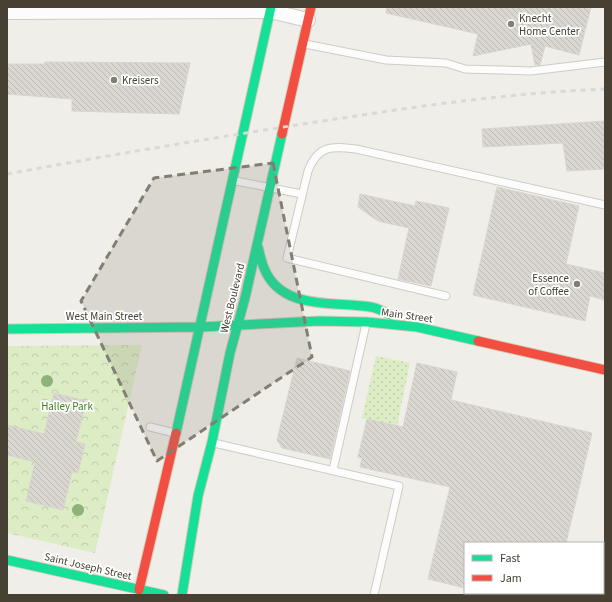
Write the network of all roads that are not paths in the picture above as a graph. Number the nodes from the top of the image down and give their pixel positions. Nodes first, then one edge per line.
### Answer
1 (158, 9) edge
2 (271, 9) edge
3 (7, 12) edge
4 (309, 14) edge
5 (302, 44) junction
6 (605, 62) edge
7 (232, 180) junction
8 (270, 188) junction
9 (302, 194) junction
10 (605, 205) edge
11 (257, 244) junction
12 (446, 296) dead end
13 (367, 322) junction
14 (237, 325) junction
15 (201, 327) junction
16 (417, 327) junction
17 (7, 329) edge
18 (605, 370) edge
19 (150, 427) dead end
20 (176, 433) junction
21 (212, 442) junction
22 (333, 470) junction
23 (7, 560) edge
24 (139, 590) junction
25 (164, 595) edge
26 (182, 595) edge
27 (374, 595) edge

1 - 2 street
1 - 3 street
2 - 4 street
2 - 7 main road, West Boulevard
4 - 5 main road, West Boulevard
5 - 6 lane
5 - 8 main road, West Boulevard
7 - 8 lane
7 - 15 main road, West Boulevard
8 - 9 lane
8 - 11 main road, West Boulevard
9 - 10 lane
9 - 12 lane
11 - 14 main road, West Boulevard
11 - 16 main road
13 - 14 main road, Main Street
13 - 16 main road, Main Street
13 - 22 lane
14 - 15 main road, Main Street
14 - 21 main road, West Boulevard
15 - 17 main road, West Main Street
15 - 20 main road, West Boulevard
16 - 18 main road, Main Street
19 - 20 lane
20 - 24 main road, West Boulevard
21 - 22 lane
21 - 26 main road, West Boulevard
22 - 27 lane
23 - 24 main road, Saint Joseph Street
24 - 25 main road, Saint Joseph Street

